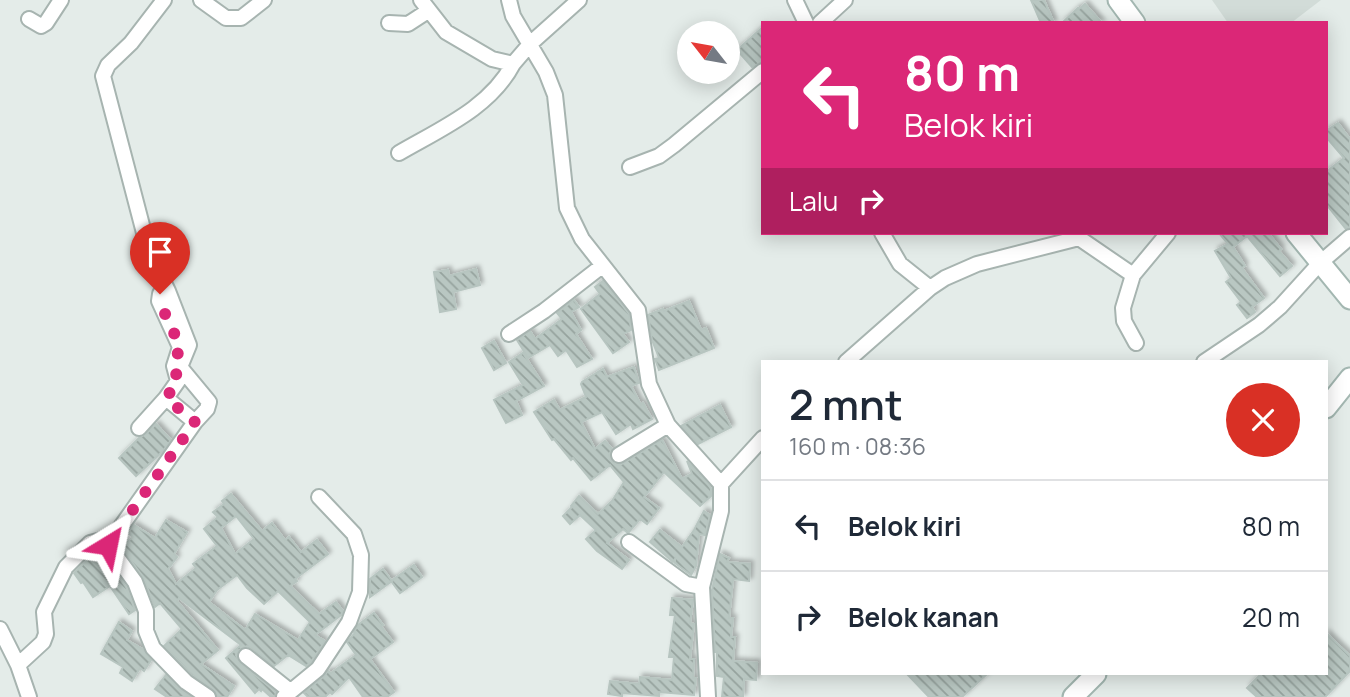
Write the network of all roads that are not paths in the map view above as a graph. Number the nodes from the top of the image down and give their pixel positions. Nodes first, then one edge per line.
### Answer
1 (61, 0) edge
2 (164, 0) edge
3 (201, 0) edge
4 (264, 0) edge
5 (509, 0) edge
6 (579, 0) edge
7 (795, 0) edge
8 (845, 0) edge
9 (1118, 0) edge
10 (425, 5) edge
11 (29, 19) dead end
12 (805, 21) edge
13 (822, 21) edge
14 (1134, 21) edge
15 (389, 23) dead end
16 (531, 43) junction
17 (513, 64) junction
18 (761, 73) edge
19 (399, 153) dead end
20 (630, 167) dead end
21 (882, 235) edge
22 (1166, 235) edge
23 (1298, 235) edge
24 (1350, 237) edge
25 (1320, 263) junction
26 (602, 266) junction
27 (1133, 275) junction
28 (930, 288) junction
29 (168, 291) junction
30 (1350, 299) edge
31 (509, 334) dead end
32 (1136, 343) dead end
33 (848, 360) edge
34 (1207, 360) edge
35 (1350, 378) edge
36 (166, 398) junction
37 (1328, 406) edge
38 (195, 422) junction
39 (668, 425) junction
40 (139, 428) dead end
41 (761, 440) edge
42 (619, 455) dead end
43 (721, 484) junction
44 (319, 497) dead end
45 (629, 542) dead end
46 (108, 545) junction
47 (702, 587) junction
48 (0, 629) edge
49 (246, 656) dead end
50 (18, 665) junction
51 (1095, 675) edge
52 (287, 694) edge
53 (29, 697) edge
54 (208, 697) edge
55 (708, 697) edge
56 (1073, 697) edge

1 - 11 street
2 - 29 street
3 - 4 street
5 - 16 street
6 - 16 street
7 - 12 street
8 - 13 street
9 - 14 main road
10 - 15 street
10 - 17 street
16 - 17 street
16 - 26 street
17 - 19 street
18 - 20 street
21 - 28 street
22 - 27 street
23 - 25 main road
24 - 25 street
25 - 30 main road
25 - 34 street
26 - 31 street
26 - 39 street
27 - 28 street
27 - 32 street
28 - 33 street
29 - 36 street
29 - 38 street
35 - 37 main road
36 - 38 street
36 - 40 street
38 - 46 street
39 - 42 street
39 - 43 street
41 - 43 street
43 - 47 street
44 - 52 street
45 - 47 street
46 - 50 street
46 - 54 street
47 - 55 street
48 - 50 street
49 - 52 street
50 - 53 street
51 - 56 main road

